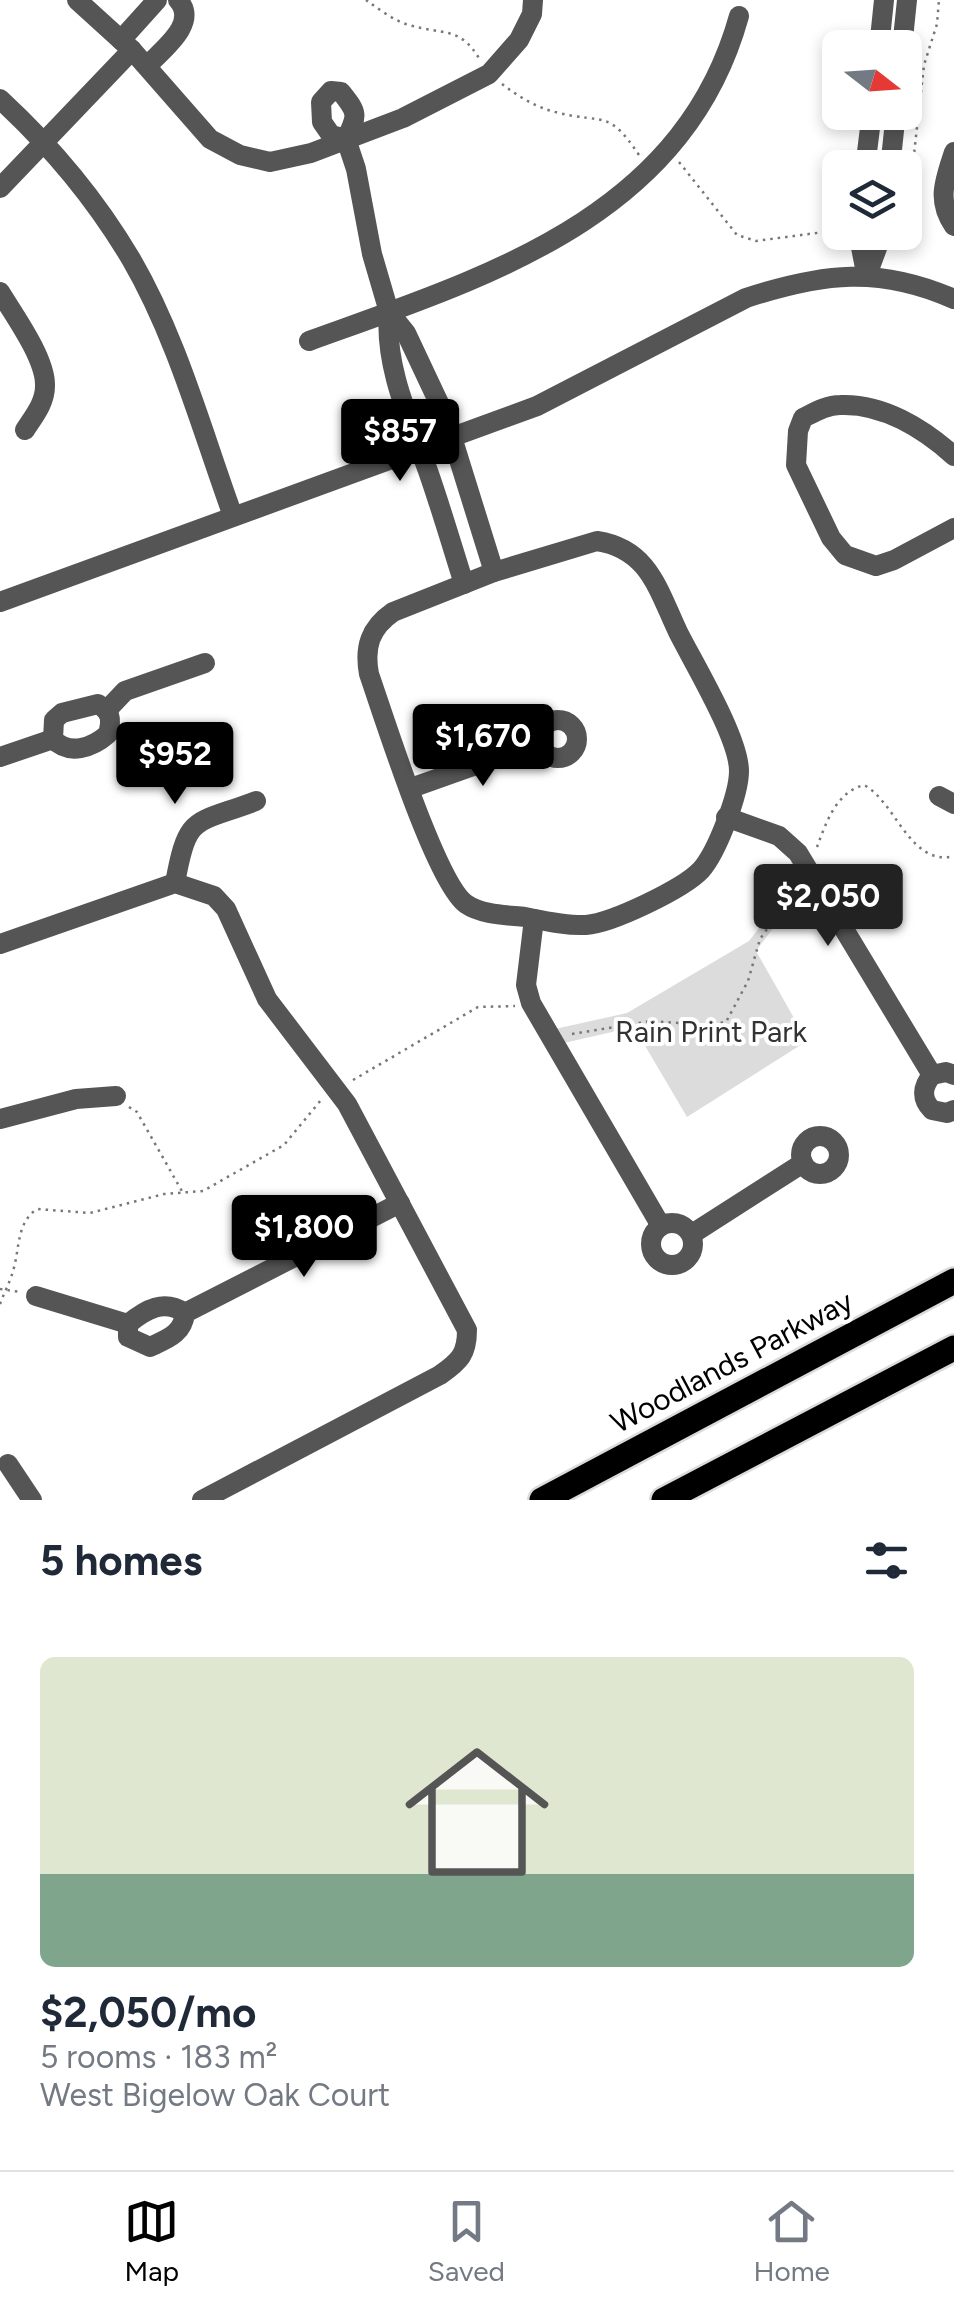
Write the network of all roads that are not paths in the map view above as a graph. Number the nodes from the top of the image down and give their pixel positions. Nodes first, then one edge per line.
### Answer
1 (77, 0) edge
2 (157, 0) edge
3 (178, 0) edge
4 (533, 0) edge
5 (884, 0) edge
6 (907, 0) edge
7 (740, 16) dead end
8 (881, 30) edge
9 (904, 30) edge
10 (126, 45) junction
11 (148, 66) junction
12 (0, 100) edge
13 (346, 140) junction
14 (45, 142) junction
15 (954, 152) edge
16 (0, 188) edge
17 (954, 226) edge
18 (861, 250) edge
19 (876, 250) edge
20 (866, 275) junction
21 (0, 292) edge
22 (954, 299) edge
23 (390, 312) junction
24 (309, 341) dead end
25 (25, 430) dead end
26 (451, 438) junction
27 (419, 450) junction
28 (954, 456) edge
29 (232, 516) junction
30 (954, 528) edge
31 (494, 572) junction
32 (464, 584) junction
33 (0, 602) edge
34 (205, 663) dead end
35 (107, 710) junction
36 (53, 739) junction
37 (538, 743) dead end
38 (0, 757) edge
39 (411, 788) junction
40 (256, 801) dead end
41 (726, 817) junction
42 (175, 883) junction
43 (534, 919) junction
44 (0, 944) edge
45 (932, 1075) junction
46 (954, 1075) edge
47 (116, 1096) road end
48 (954, 1110) edge
49 (0, 1119) edge
50 (803, 1163) dead end
51 (400, 1202) junction
52 (660, 1226) junction
53 (692, 1234) junction
54 (954, 1282) edge
55 (36, 1296) road end
56 (185, 1314) junction
57 (128, 1324) junction
58 (954, 1348) edge
59 (8, 1464) dead end
60 (32, 1500) edge
61 (202, 1500) edge
62 (542, 1500) edge
63 (664, 1500) edge

1 - 10 street
2 - 10 street
3 - 11 street
4 - 13 street
5 - 8 street
6 - 9 street
7 - 23 street
10 - 11 street
10 - 14 street
11 - 13 street
12 - 14 street
13 - 23 street
14 - 16 street
14 - 29 street
15 - 17 street
18 - 20 street
19 - 20 street
20 - 22 street
20 - 26 street
21 - 25 street
23 - 24 street
23 - 26 street
23 - 27 street
26 - 27 street
26 - 31 street
27 - 29 street
27 - 32 street
28 - 30 street
29 - 33 street
31 - 32 street
31 - 41 street
32 - 39 street
34 - 35 street
35 - 36 street
35 - 36 street
36 - 38 street
37 - 39 street
39 - 43 street
40 - 42 street
41 - 43 street
41 - 45 street
42 - 44 street
42 - 51 street
43 - 52 street
45 - 46 street
45 - 48 street
47 - 49 street
50 - 53 street
51 - 56 street
51 - 61 street
52 - 53 street
52 - 53 street
54 - 62 main road, Woodlands Parkway
55 - 57 street
56 - 57 street
56 - 57 street
58 - 63 main road
59 - 60 street

